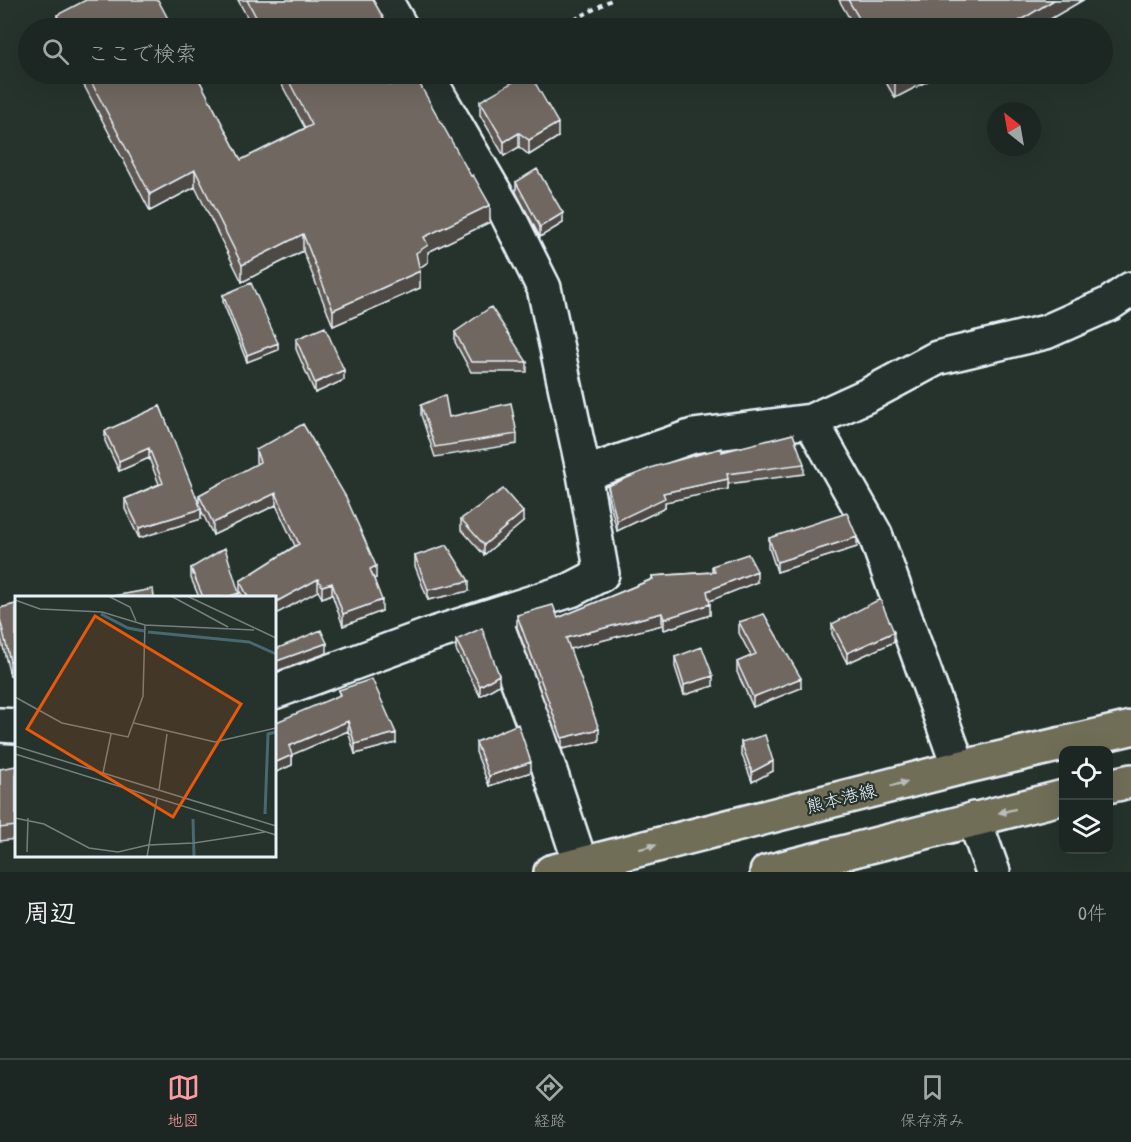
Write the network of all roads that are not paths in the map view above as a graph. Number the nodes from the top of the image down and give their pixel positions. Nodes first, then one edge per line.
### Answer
1 (385, 0) edge
2 (395, 18) edge
3 (432, 84) edge
4 (1131, 288) edge
5 (811, 422) junction
6 (584, 474) junction
7 (493, 615) junction
8 (276, 691) edge
9 (0, 725) edge
10 (15, 726) edge
11 (1131, 728) edge
12 (960, 768) junction
13 (1131, 781) edge
14 (1113, 785) edge
15 (1059, 798) edge
16 (974, 819) junction
17 (566, 868) edge
18 (767, 872) edge
19 (993, 872) edge

1 - 2 street
3 - 6 street
4 - 5 street
5 - 6 street
5 - 12 street
6 - 7 street
7 - 8 street
7 - 17 street
9 - 10 street
11 - 12 main road, 熊本港線
17 -> 12 main road, 熊本港線
13 - 14 main road
15 -> 16 main road
16 - 18 main road
16 - 19 street

